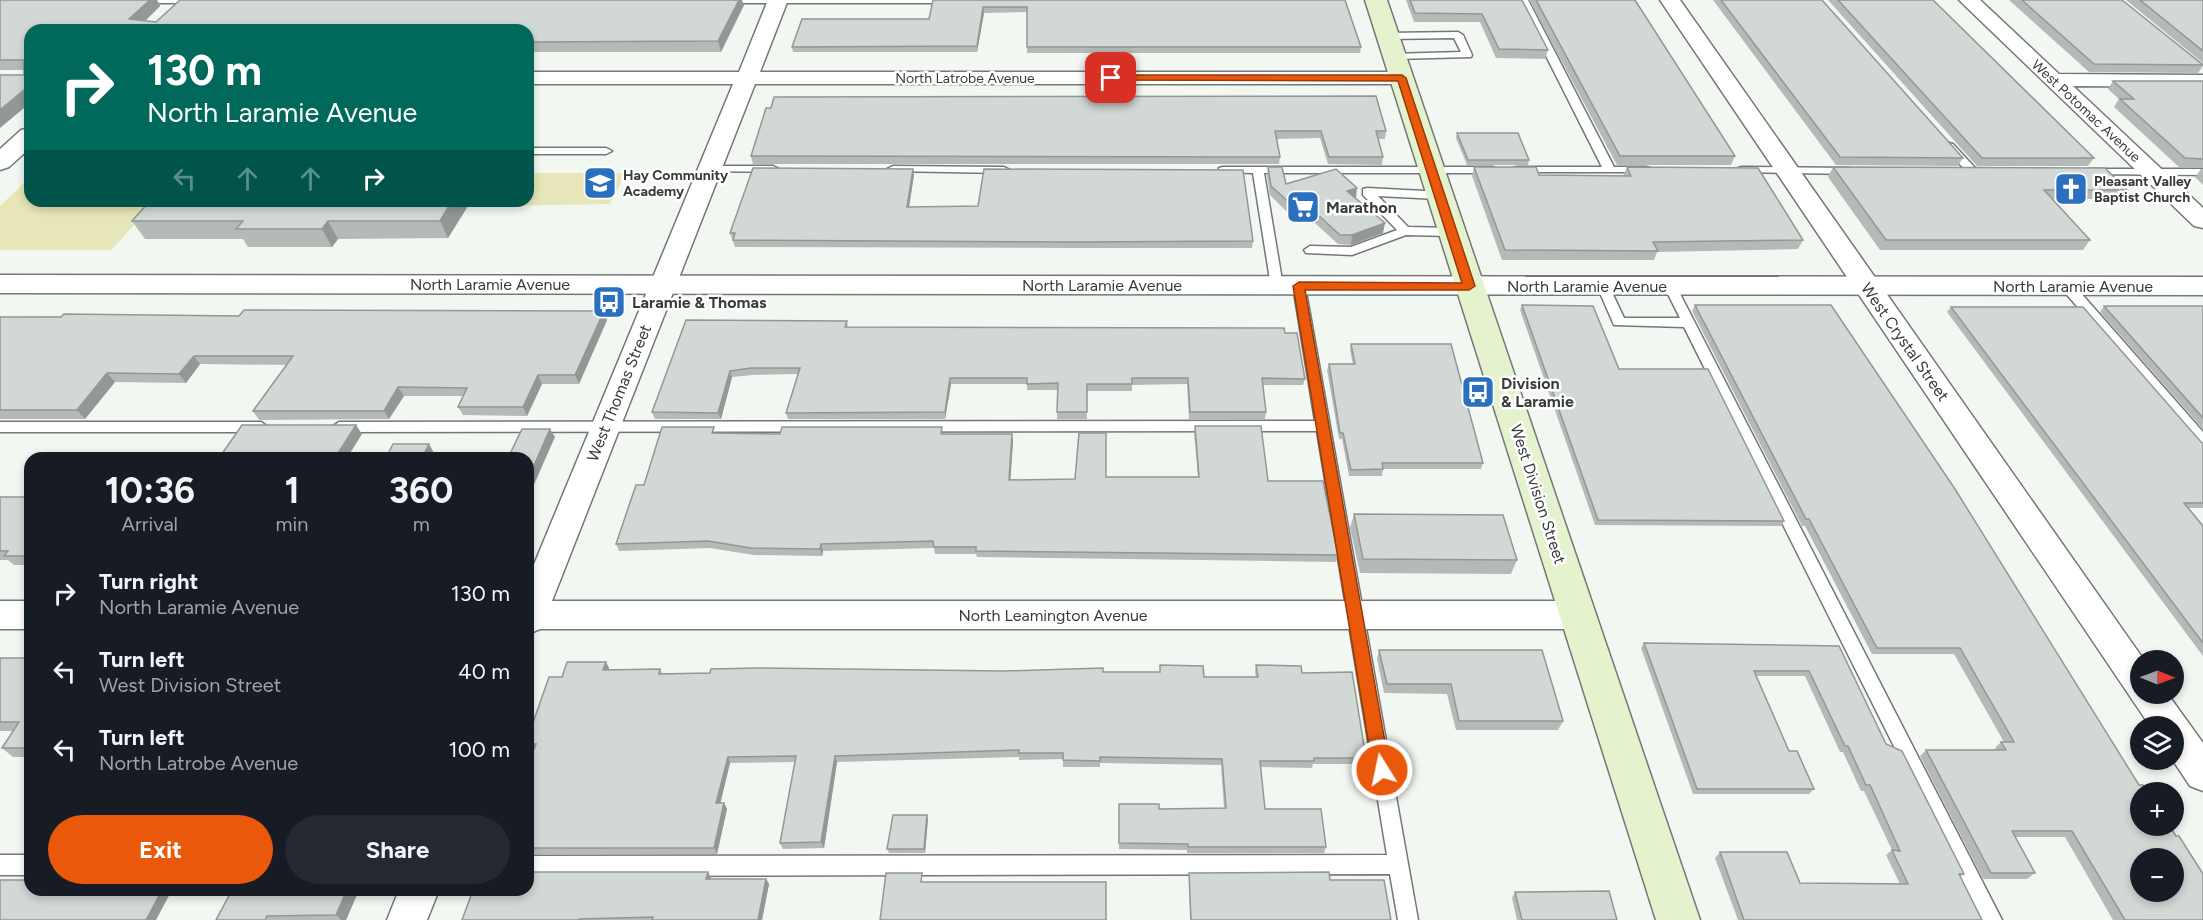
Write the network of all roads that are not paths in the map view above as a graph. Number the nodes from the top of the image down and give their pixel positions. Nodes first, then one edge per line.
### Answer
1 (124, 0) edge
2 (183, 0) edge
3 (210, 0) edge
4 (707, 0) edge
5 (778, 0) edge
6 (961, 0) edge
7 (1376, 0) edge
8 (1523, 0) edge
9 (1670, 0) edge
10 (1969, 0) edge
11 (157, 22) edge
12 (1395, 57) junction
13 (534, 78) edge
14 (746, 78) junction
15 (2054, 81) junction
16 (2203, 81) edge
17 (1941, 137) edge
18 (24, 140) edge
19 (534, 151) edge
20 (606, 151) dead end
21 (0, 162) edge
22 (710, 169) junction
23 (791, 169) edge
24 (875, 170) edge
25 (1019, 170) edge
26 (1210, 170) edge
27 (1258, 170) junction
28 (1610, 170) junction
29 (1656, 170) edge
30 (1725, 170) edge
31 (1787, 170) junction
32 (1867, 171) edge
33 (1972, 171) edge
34 (2073, 172) edge
35 (2151, 172) junction
36 (2203, 172) edge
37 (1435, 182) junction
38 (2203, 221) edge
39 (1405, 231) junction
40 (1451, 232) junction
41 (1310, 250) dead end
42 (0, 284) edge
43 (663, 285) junction
44 (1288, 286) junction
45 (1469, 286) junction
46 (1603, 286) junction
47 (1670, 286) junction
48 (1866, 286) junction
49 (2067, 286) junction
50 (2203, 286) edge
51 (1689, 323) junction
52 (606, 426) junction
53 (1322, 426) junction
54 (0, 427) edge
55 (273, 427) edge
56 (321, 427) edge
57 (2203, 442) edge
58 (534, 604) edge
59 (0, 615) edge
60 (24, 615) edge
61 (1355, 615) junction
62 (1578, 615) junction
63 (534, 616) edge
64 (2130, 669) edge
65 (2184, 746) edge
66 (2203, 774) edge
67 (1398, 864) junction
68 (0, 865) edge
69 (24, 865) edge
70 (534, 866) edge
71 (417, 896) edge
72 (407, 920) edge
73 (1408, 920) edge
74 (1678, 920) edge
75 (1992, 920) edge

1 - 2 lane
2 - 3 lane
2 - 11 street
4 - 5 lane
5 - 6 lane
5 - 14 street, West Thomas Street
7 - 12 main road, West Division Street
8 - 28 lane
9 - 31 street, West Crystal Street
10 - 15 street, West Potomac Avenue
12 - 12 lane
12 - 14 street, North Latrobe Avenue
12 - 37 main road, West Division Street
13 - 14 street, North Latrobe Avenue
14 - 22 street, West Thomas Street
15 - 16 street
15 - 35 street, West Potomac Avenue
17 - 33 lane
18 - 21 street
19 - 20 lane
22 - 23 lane
22 - 43 street, West Thomas Street
24 - 25 lane
26 - 27 lane
27 - 37 lane
27 - 44 lane
28 - 29 lane
28 - 37 lane
30 - 31 lane
31 - 32 lane
31 - 48 street, West Crystal Street
34 - 35 lane
35 - 36 lane
35 - 38 street, West Potomac Avenue
37 - 39 lane
37 - 40 main road, West Division Street
39 - 40 lane
39 - 41 lane
40 - 45 main road, West Division Street
42 - 43 street, North Laramie Avenue
43 - 44 street, North Laramie Avenue
43 - 52 street, West Thomas Street
44 - 45 street, North Laramie Avenue
44 - 53 lane
45 - 46 street, North Laramie Avenue
45 - 62 main road, West Division Street
46 - 47 street, North Laramie Avenue
46 - 51 lane
47 - 48 street, North Laramie Avenue
47 - 51 lane
48 - 49 street, North Laramie Avenue
48 - 64 street, West Crystal Street
49 - 50 street, North Laramie Avenue
49 - 57 lane
51 - 75 lane
52 - 53 lane
52 - 56 lane
52 - 58 street, West Thomas Street
53 - 61 lane
54 - 55 lane
59 - 60 street
61 - 62 street, North Leamington Avenue
61 - 63 street, North Leamington Avenue
61 - 67 lane
62 - 74 main road, West Division Street
65 - 66 street
67 - 70 lane
67 - 73 lane
68 - 69 lane
71 - 72 street

